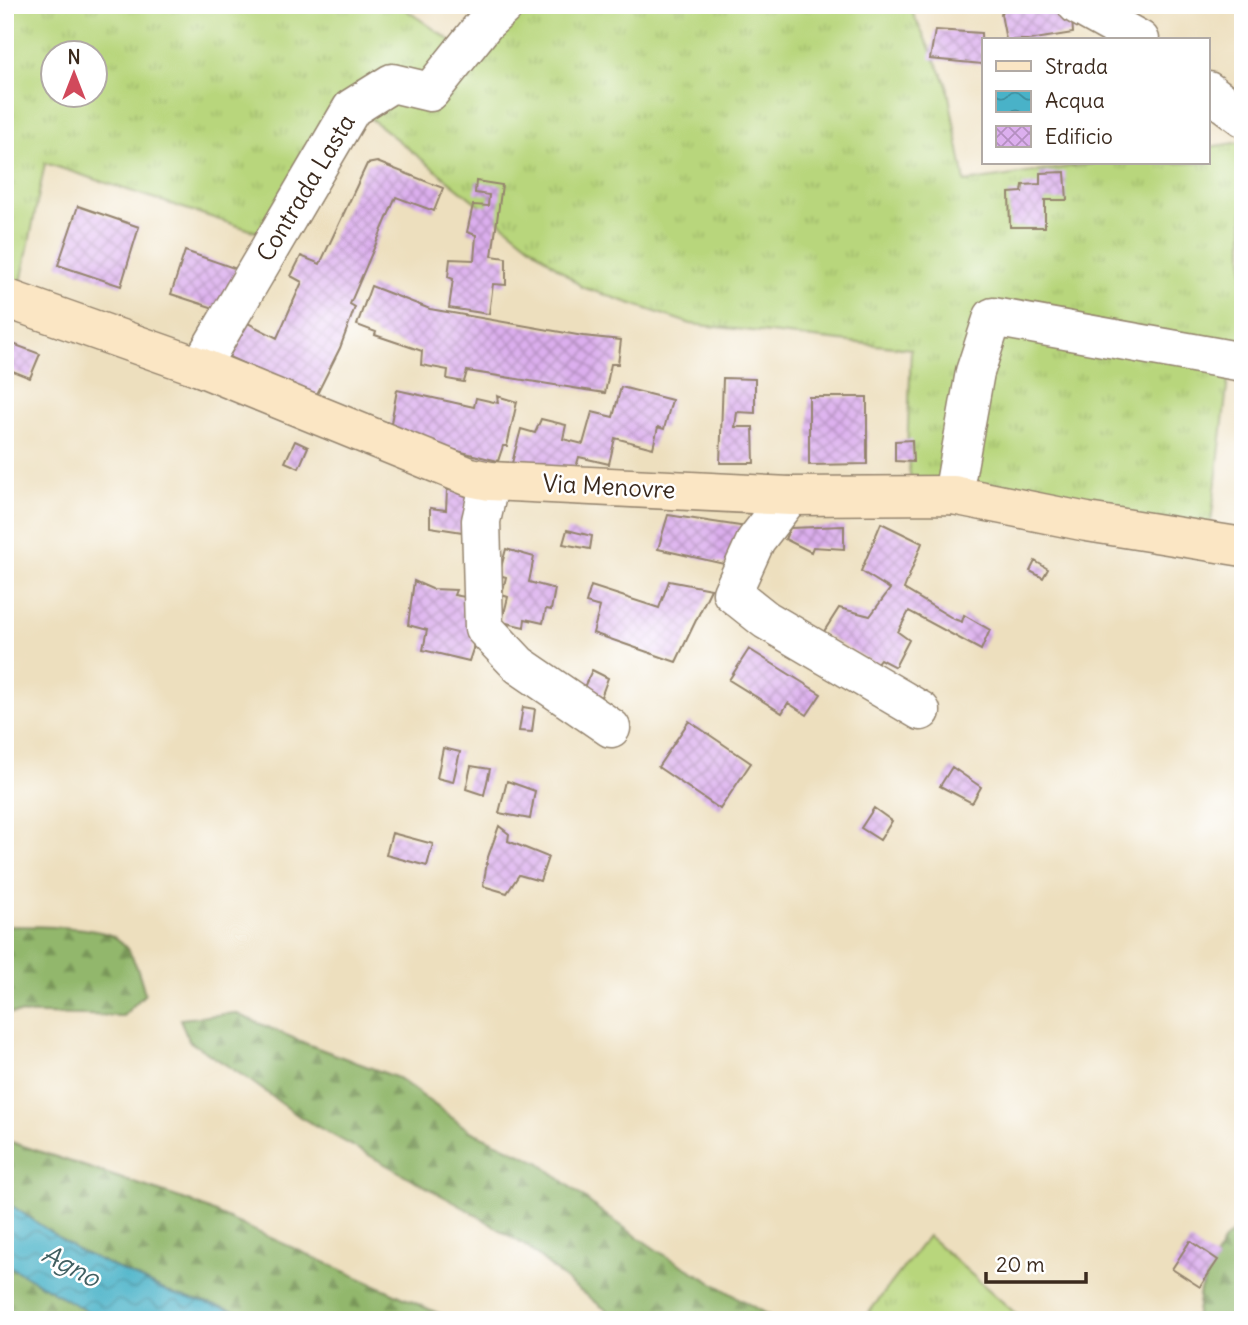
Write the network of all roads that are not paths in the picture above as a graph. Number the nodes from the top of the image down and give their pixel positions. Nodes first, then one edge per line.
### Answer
1 (505, 5) edge
2 (1077, 5) edge
3 (1136, 38) edge
4 (1210, 92) edge
5 (1243, 117) edge
6 (5, 298) edge
7 (1243, 362) edge
8 (200, 367) junction
9 (490, 481) junction
10 (953, 495) junction
11 (790, 496) junction
12 (1243, 547) edge
13 (921, 711) dead end
14 (611, 728) dead end

1 - 8 street, Contrada Lasta
2 - 3 street
4 - 5 street
6 - 8 street, Via Menovre
7 - 10 street
8 - 9 street, Via Menovre
9 - 11 street, Via Menovre
9 - 14 street
10 - 11 street, Via Menovre
10 - 12 street, Via Menovre
11 - 13 street

